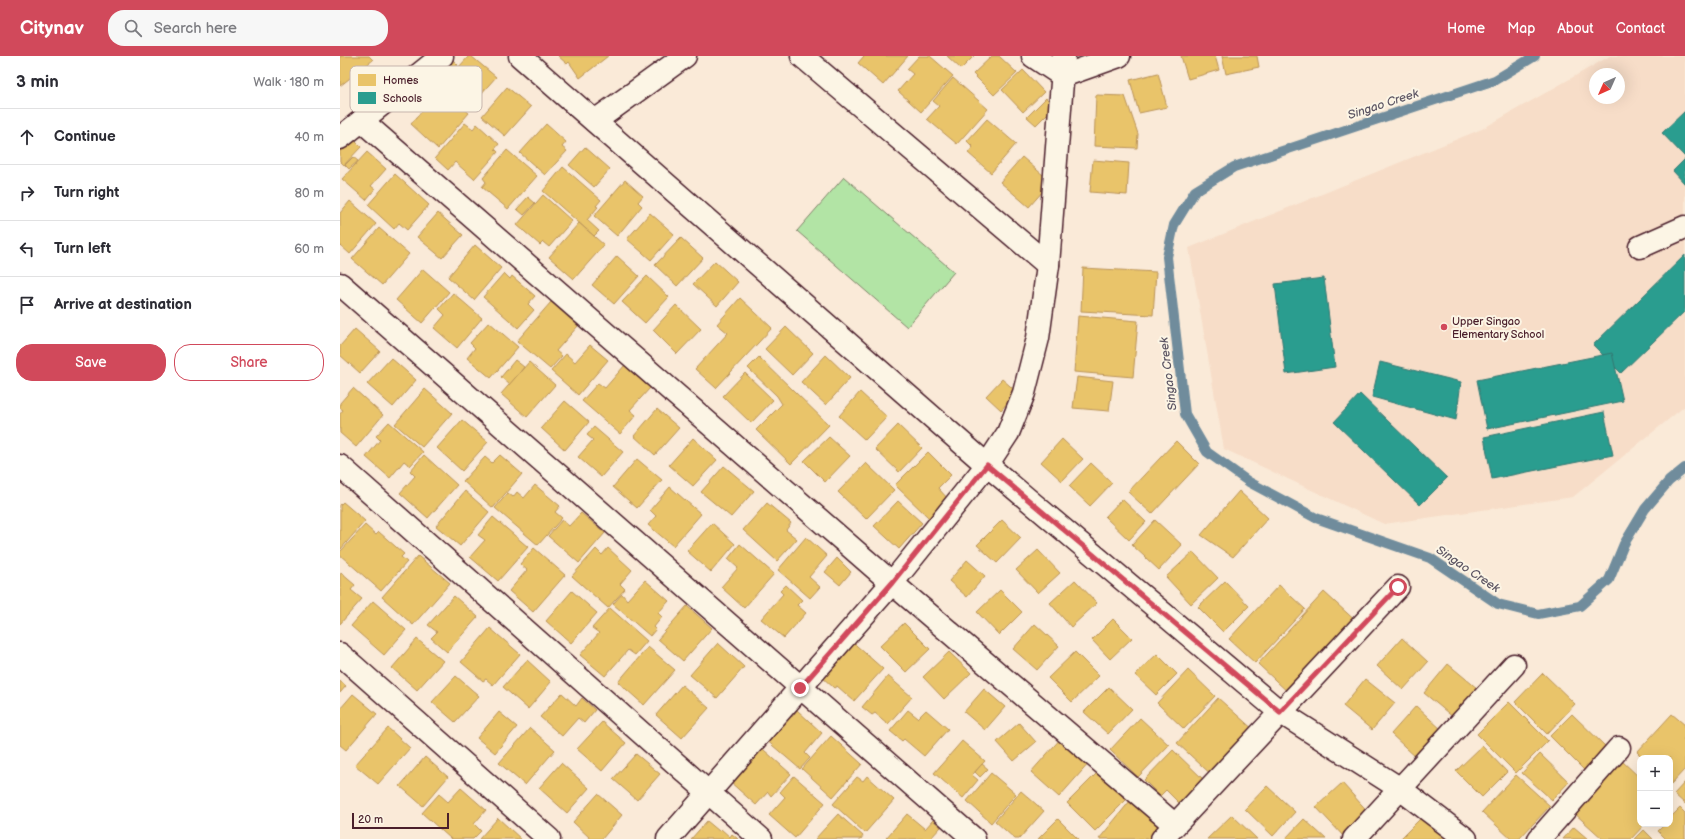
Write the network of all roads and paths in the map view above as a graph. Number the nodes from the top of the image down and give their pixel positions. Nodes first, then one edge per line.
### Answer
1 (442, 56) edge
2 (520, 56) edge
3 (685, 56) edge
4 (802, 56) edge
5 (1033, 56) edge
6 (1119, 56) edge
7 (430, 66) edge
8 (1064, 66) edge
9 (374, 112) edge
10 (594, 121) junction
11 (362, 122) junction
12 (340, 138) edge
13 (1685, 227) edge
14 (1640, 247) dead end
15 (1048, 265) junction
16 (340, 284) edge
17 (987, 465) junction
18 (340, 466) edge
19 (892, 583) junction
20 (1398, 587) dead end
21 (340, 654) edge
22 (1514, 665) dead end
23 (800, 688) junction
24 (1280, 712) junction
25 (1619, 748) dead end
26 (1399, 788) junction
27 (708, 793) junction
28 (1168, 832) edge
29 (549, 839) edge
30 (668, 839) edge
31 (761, 839) edge
32 (974, 839) edge
33 (1354, 839) edge
34 (1466, 839) edge
35 (1539, 839) edge

1 - 7 street
2 - 10 street
3 - 10 street
4 - 15 street
5 - 8 street
6 - 8 street
8 - 15 street
9 - 11 street
10 - 17 street
11 - 12 street
11 - 19 street
13 - 14 street
15 - 17 street
16 - 23 street
17 - 19 street
17 - 24 street
18 - 27 street
19 - 23 street
19 - 28 street
20 - 24 street
21 - 29 street
22 - 26 street
23 - 27 street
23 - 32 street
24 - 26 street
24 - 28 street
25 - 35 street
26 - 33 street
26 - 34 street
27 - 30 street
27 - 31 street

